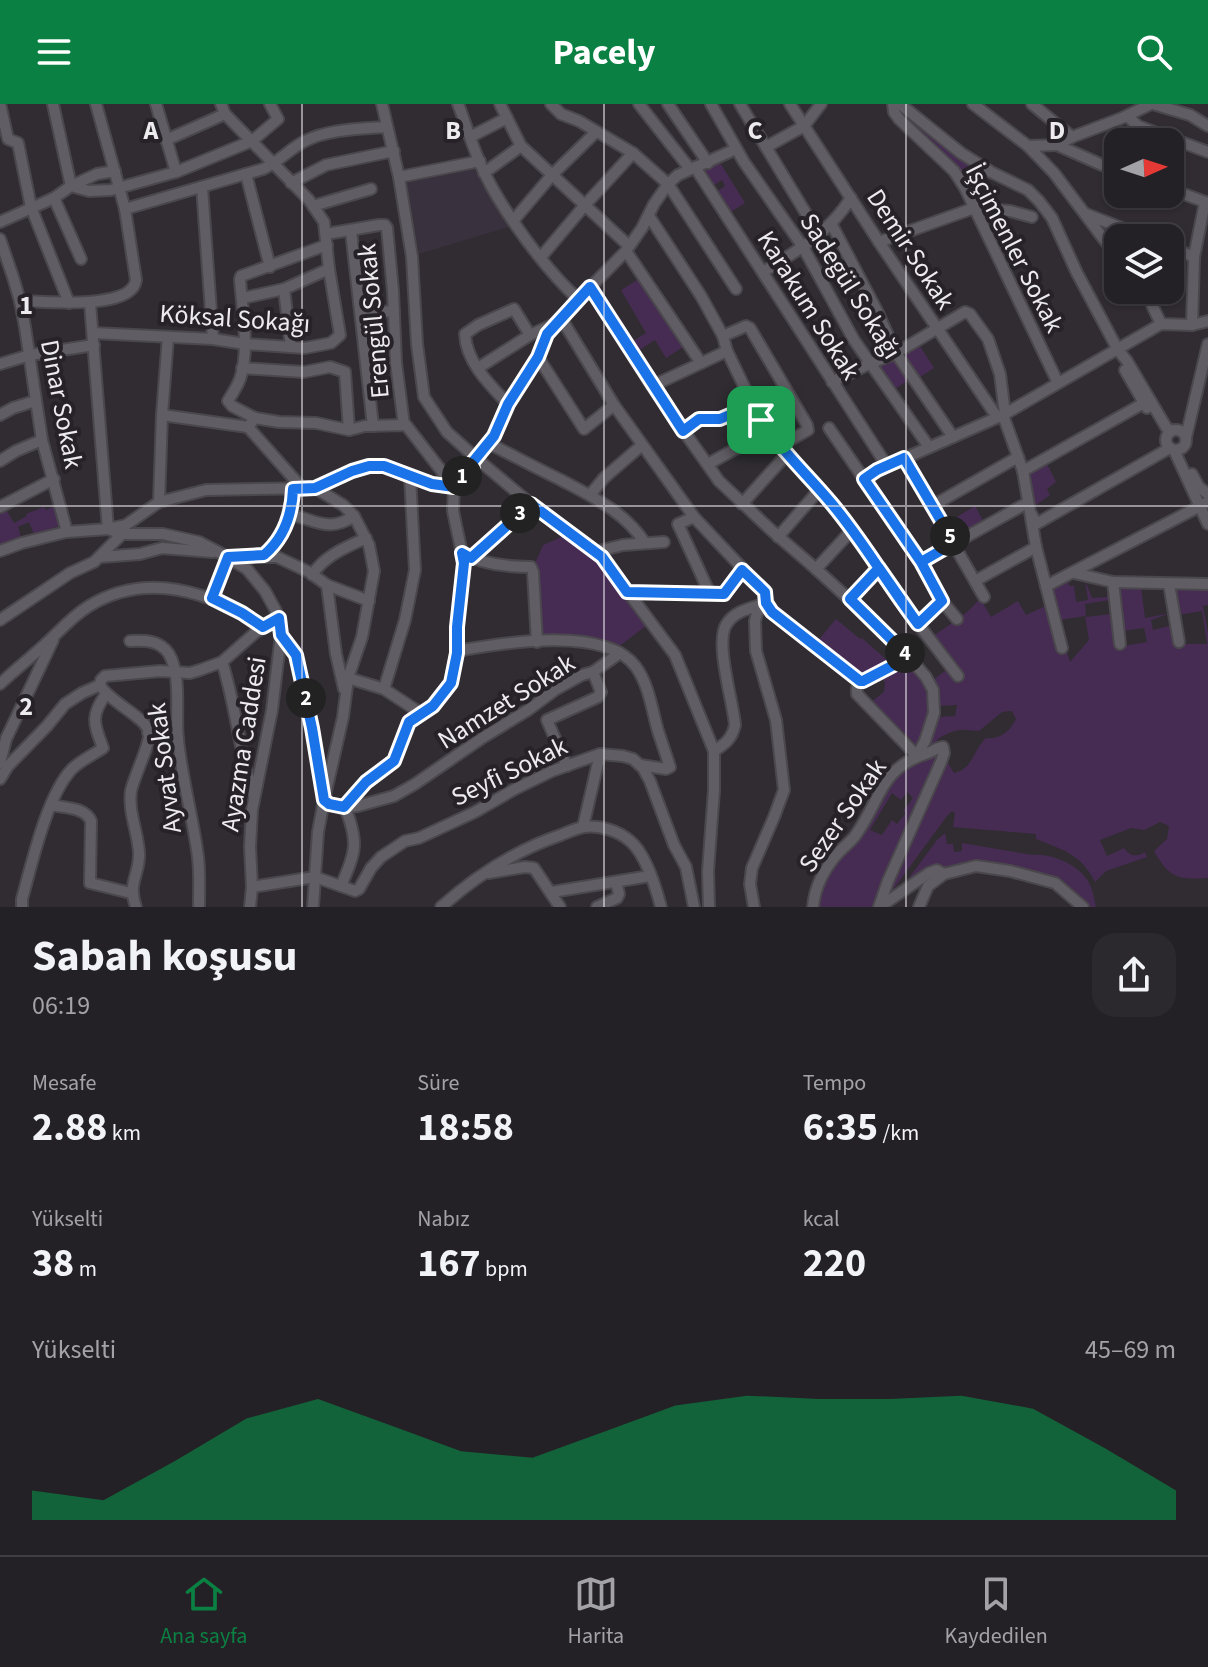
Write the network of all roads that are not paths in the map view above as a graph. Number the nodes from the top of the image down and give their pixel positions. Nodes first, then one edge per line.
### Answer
1 (0, 104) edge
2 (53, 104) edge
3 (96, 104) edge
4 (156, 104) edge
5 (270, 104) edge
6 (382, 104) edge
7 (458, 104) edge
8 (500, 104) edge
9 (551, 104) edge
10 (639, 104) edge
11 (668, 104) edge
12 (711, 104) edge
13 (740, 104) edge
14 (790, 104) edge
15 (821, 104) edge
16 (893, 104) edge
17 (900, 104) edge
18 (973, 104) edge
19 (994, 104) edge
20 (1032, 104) edge
21 (1152, 104) edge
22 (223, 109) edge
23 (1190, 110) edge
24 (984, 112) junction
25 (1127, 116) junction
26 (507, 118) junction
27 (804, 126) junction
28 (1208, 126) edge
29 (386, 127) junction
30 (596, 132) junction
31 (470, 137) junction
32 (1072, 137) junction
33 (166, 140) junction
34 (252, 141) junction
35 (1057, 145) junction
36 (521, 146) junction
37 (1028, 146) junction
38 (766, 147) junction
39 (736, 149) junction
40 (394, 151) junction
41 (1208, 152) edge
42 (633, 153) junction
43 (480, 161) junction
44 (708, 163) junction
45 (273, 165) junction
46 (1104, 166) edge
47 (692, 168) junction
48 (115, 171) junction
49 (176, 172) junction
50 (484, 173) junction
51 (246, 174) junction
52 (552, 175) junction
53 (399, 177) junction
54 (291, 183) junction
55 (668, 184) junction
56 (71, 186) junction
57 (119, 186) junction
58 (202, 187) junction
59 (371, 189) dead end
60 (1184, 194) edge
61 (54, 198) junction
62 (851, 198) junction
63 (1206, 203) edge
64 (585, 205) junction
65 (313, 206) junction
66 (31, 207) junction
67 (974, 208) junction
68 (125, 209) junction
69 (1084, 214) junction
70 (649, 216) junction
71 (1032, 217) dead end
72 (513, 221) junction
73 (0, 222) edge
74 (1110, 224) edge
75 (832, 225) junction
76 (351, 231) junction
77 (819, 235) junction
78 (1104, 238) edge
79 (327, 240) junction
80 (879, 242) junction
81 (1, 243) edge
82 (803, 247) junction
83 (628, 248) junction
84 (1184, 253) edge
85 (541, 257) junction
86 (1194, 257) junction
87 (81, 259) dead end
88 (270, 267) junction
89 (329, 269) junction
90 (763, 272) junction
91 (13, 277) junction
92 (0, 283) edge
93 (590, 287) junction
94 (284, 289) junction
95 (736, 289) dead end
96 (243, 298) junction
97 (578, 299) junction
98 (20, 301) junction
99 (69, 303) junction
100 (90, 303) junction
101 (1152, 304) edge
102 (394, 311) junction
103 (362, 313) junction
104 (558, 321) junction
105 (1208, 321) edge
106 (1161, 324) junction
107 (1192, 325) junction
108 (937, 328) junction
109 (93, 333) junction
110 (530, 335) junction
111 (723, 336) junction
112 (168, 337) junction
113 (213, 339) junction
114 (245, 344) junction
115 (1208, 344) edge
116 (94, 345) junction
117 (291, 347) junction
118 (1118, 350) junction
119 (727, 351) junction
120 (896, 353) junction
121 (30, 355) junction
122 (538, 357) junction
123 (701, 363) junction
124 (871, 363) junction
125 (0, 364) edge
126 (242, 368) junction
127 (478, 368) junction
128 (832, 382) junction
129 (1058, 383) junction
130 (652, 386) junction
131 (35, 401) junction
132 (1144, 403) junction
133 (508, 404) junction
134 (614, 405) junction
135 (753, 405) junction
136 (0, 415) edge
137 (162, 415) junction
138 (1002, 415) junction
139 (252, 422) junction
140 (404, 425) junction
141 (373, 426) junction
142 (829, 428) dead end
143 (349, 430) junction
144 (683, 431) junction
145 (768, 431) junction
146 (953, 437) junction
147 (1175, 439) junction
148 (42, 440) junction
149 (488, 443) junction
150 (642, 445) junction
151 (929, 447) junction
152 (783, 450) junction
153 (1018, 457) junction
154 (904, 458) junction
155 (0, 461) edge
156 (471, 464) junction
157 (708, 464) junction
158 (887, 466) junction
159 (1023, 471) junction
160 (410, 476) junction
161 (54, 479) junction
162 (864, 479) junction
163 (454, 487) junction
164 (297, 488) junction
165 (315, 488) junction
166 (819, 490) junction
167 (1203, 490) edge
168 (590, 495) junction
169 (159, 502) junction
170 (1201, 503) edge
171 (531, 504) junction
172 (742, 504) junction
173 (932, 506) junction
174 (1028, 506) junction
175 (0, 507) edge
176 (291, 515) junction
177 (354, 516) junction
178 (694, 517) junction
179 (1208, 524) edge
180 (108, 529) junction
181 (852, 530) junction
182 (67, 532) junction
183 (122, 534) junction
184 (778, 537) junction
185 (366, 538) junction
186 (664, 542) dead end
187 (645, 543) junction
188 (954, 543) junction
189 (1036, 547) junction
190 (0, 551) edge
191 (595, 552) junction
192 (224, 555) junction
193 (264, 555) junction
194 (466, 555) junction
195 (100, 557) junction
196 (921, 562) junction
197 (879, 568) junction
198 (816, 569) junction
199 (742, 570) junction
200 (1074, 573) junction
201 (312, 575) junction
202 (975, 581) junction
203 (1113, 582) junction
204 (1169, 584) junction
205 (1208, 584) edge
206 (327, 585) junction
207 (1046, 586) junction
208 (627, 592) junction
209 (710, 594) junction
210 (984, 597) dead end
211 (212, 598) junction
212 (850, 599) junction
213 (369, 601) junction
214 (942, 601) junction
215 (766, 603) junction
216 (279, 618) junction
217 (957, 619) dead end
218 (0, 620) edge
219 (918, 624) junction
220 (263, 627) junction
221 (56, 635) junction
222 (281, 635) junction
223 (130, 641) dead end
224 (537, 642) junction
225 (1179, 642) dead end
226 (1120, 644) dead end
227 (1062, 648) dead end
228 (457, 651) junction
229 (620, 653) junction
230 (909, 657) junction
231 (222, 662) junction
232 (174, 671) junction
233 (593, 672) junction
234 (958, 676) dead end
235 (348, 678) junction
236 (860, 681) junction
237 (0, 684) edge
238 (384, 689) junction
239 (103, 690) junction
240 (345, 697) junction
241 (422, 714) junction
242 (148, 733) junction
243 (178, 738) junction
244 (714, 751) junction
245 (600, 754) junction
246 (917, 756) junction
247 (0, 763) edge
248 (640, 765) junction
249 (567, 766) junction
250 (0, 779) edge
251 (254, 796) junction
252 (324, 800) junction
253 (51, 805) junction
254 (345, 807) junction
255 (583, 827) junction
256 (484, 874) junction
257 (944, 874) junction
258 (650, 876) junction
259 (315, 877) junction
260 (616, 882) junction
261 (341, 886) junction
262 (252, 887) junction
263 (552, 892) junction
264 (131, 893) junction
265 (22, 907) edge
266 (136, 907) edge
267 (199, 907) edge
268 (250, 907) edge
269 (313, 907) edge
270 (441, 907) edge
271 (560, 907) edge
272 (597, 907) edge
273 (661, 907) edge
274 (694, 907) edge
275 (709, 907) edge
276 (754, 907) edge
277 (813, 907) edge
278 (879, 907) edge
279 (919, 907) edge
280 (1083, 907) edge

1 - 66 street
2 - 56 street
3 - 48 street
4 - 33 street
5 - 34 street
6 - 29 street
7 - 31 street
8 - 26 street
9 - 30 street
10 - 47 street, Karakum Sokak
11 - 44 street
12 - 39 street, Sadegül Sokağı
13 - 38 street
14 - 27 street, Demir Sokak
15 - 27 street
16 - 67 street, İşçimenler Sokak
17 - 118 street
18 - 24 street
19 - 24 street
20 - 32 street
21 - 23 street
21 - 25 street
22 - 33 street
22 - 34 street, Köksal Sokağı
23 - 28 street
24 - 37 street
25 - 32 street
25 - 41 street
26 - 31 street
26 - 36 street
27 - 38 street
27 - 62 street, Demir Sokak
29 - 40 street
29 - 45 street
30 - 42 street
30 - 52 street
31 - 43 street
32 - 35 street
33 - 49 street
34 - 45 street, Köksal Sokağı
34 - 49 street
35 - 37 street
35 - 46 street
36 - 50 street
36 - 52 street
37 - 69 street
38 - 77 street
39 - 44 street
39 - 82 street, Sadegül Sokağı
40 - 53 street
40 - 54 street
42 - 55 street
42 - 64 street
43 - 50 street
43 - 53 street
44 - 47 street
45 - 51 street
45 - 54 street, Köksal Sokağı
47 - 55 street
47 - 90 street, Karakum Sokak
48 - 56 street
48 - 57 street
49 - 57 street
50 - 72 street
51 - 58 street
51 - 88 street
52 - 64 street
52 - 72 street
53 - 156 street
54 - 65 street, Köksal Sokağı
55 - 70 street
55 - 95 street
56 - 57 street
56 - 61 street
57 - 68 street
58 - 68 street
58 - 113 street
59 - 65 street
60 - 63 street
61 - 66 street
61 - 87 street
62 - 75 street
62 - 80 street, Demir Sokak
63 - 86 street
64 - 83 street
64 - 85 street
65 - 79 street, Köksal Sokağı
66 - 73 street
66 - 99 street
67 - 71 street
67 - 80 street
67 - 129 street, İşçimenler Sokak
68 - 100 street
69 - 74 street
69 - 78 street
70 - 83 street
70 - 111 street
72 - 85 street
75 - 77 street
75 - 120 street
76 - 79 street, Erengül Sokak
76 - 102 street, Erengül Sokak
76 - 103 street
77 - 82 street
79 - 88 street, Erengül Sokak
79 - 89 street, Köksal Sokağı
80 - 108 street, Demir Sokak
81 - 91 street, Dinar Sokak
82 - 90 street
82 - 124 street, Sadegül Sokağı
83 - 93 street
83 - 123 street
84 - 86 street
85 - 97 street
86 - 107 street
88 - 96 street, Erengül Sokak
89 - 94 street
89 - 117 street, Köksal Sokağı
90 - 128 street, Karakum Sokak
91 - 92 street
91 - 98 street, Dinar Sokak
93 - 97 street
93 - 130 street
94 - 96 street
94 - 117 street
96 - 114 street
97 - 104 street
98 - 99 street
98 - 121 street, Dinar Sokak
99 - 100 street
100 - 109 street
101 - 106 street
102 - 103 street
102 - 140 street, Erengül Sokak
103 - 141 street
104 - 110 street
104 - 122 street
104 - 134 street
105 - 107 street
106 - 107 street
106 - 118 street
108 - 120 street
108 - 138 street, Demir Sokak
108 - 138 street
109 - 112 street, Köksal Sokağı
109 - 116 street
110 - 127 street
110 - 127 street
111 - 119 street
111 - 152 street
112 - 113 street, Köksal Sokağı
112 - 137 street
113 - 114 street, Köksal Sokağı
114 - 117 street, Köksal Sokağı
114 - 126 street
115 - 147 street
116 - 121 street
116 - 180 street
118 - 129 street
118 - 132 street
118 - 147 street
119 - 123 street
119 - 135 street
120 - 124 street
120 - 146 street
121 - 125 street
121 - 131 street, Dinar Sokak
122 - 133 street
122 - 134 street
123 - 130 street
124 - 128 street
124 - 151 street, Sadegül Sokağı
126 - 139 street
126 - 143 street
127 - 133 street
128 - 158 street, Karakum Sokak
129 - 138 street
130 - 144 street
131 - 136 street
131 - 148 street, Dinar Sokak
132 - 147 street
132 - 159 street
133 - 149 street
134 - 150 street
135 - 144 street
135 - 145 street
137 - 139 street
137 - 169 street
138 - 146 street
138 - 153 street, Demir Sokak
139 - 143 street
139 - 164 street
140 - 141 street
140 - 163 street
141 - 143 street
142 - 162 street
144 - 157 street
145 - 152 street
145 - 157 street
146 - 151 street
147 - 167 street
147 - 170 street
147 - 174 street
148 - 155 street
148 - 161 street, Dinar Sokak
149 - 156 street
149 - 168 street
150 - 168 street
150 - 178 street
151 - 154 street
152 - 166 street
152 - 172 street
153 - 159 street, Demir Sokak
153 - 173 street
154 - 158 street
154 - 173 street
156 - 163 street
156 - 171 street
157 - 172 street
158 - 162 street
159 - 174 street, Demir Sokak
160 - 163 street
160 - 165 street
160 - 238 street
161 - 175 street
161 - 182 street, Dinar Sokak
162 - 196 street
163 - 194 street
164 - 165 street
164 - 169 street
164 - 176 street
165 - 177 street
166 - 181 street
166 - 184 street
167 - 170 street
168 - 187 street
169 - 180 street
170 - 179 street
170 - 200 street
171 - 191 street
171 - 194 street
172 - 184 street
173 - 188 street
174 - 188 street
174 - 189 street, Demir Sokak
176 - 177 street
176 - 193 street
177 - 185 street
178 - 199 street
178 - 209 street
180 - 182 street, Ayazma Caddesi
180 - 183 street, Ayazma Caddesi
181 - 197 street
181 - 198 street
182 - 190 street, Ayazma Caddesi
183 - 192 street, Ayazma Caddesi
183 - 195 street
184 - 198 street
185 - 201 street
185 - 213 street
186 - 187 street
187 - 191 street
188 - 196 street
188 - 202 street
189 - 202 street
189 - 207 street, Demir Sokak
191 - 208 street
192 - 193 street
192 - 195 street
192 - 211 street
192 - 216 street, Ayazma Caddesi
193 - 201 street
194 - 224 street
194 - 228 street
195 - 218 street
196 - 214 street
197 - 212 street
197 - 219 street
198 - 212 street
199 - 209 street
199 - 215 street
200 - 203 street
200 - 207 street
201 - 206 street
202 - 210 street
203 - 204 street
203 - 226 street
204 - 205 street
204 - 225 street
206 - 213 street
206 - 240 street
207 - 227 street, Demir Sokak
208 - 209 street
208 - 244 street
211 - 220 street
211 - 221 street
212 - 230 street
213 - 235 street
214 - 217 street
214 - 219 street
215 - 236 street
215 - 244 street
215 - 276 street
216 - 220 street
216 - 222 street, Ayazma Caddesi
219 - 234 street
220 - 231 street
221 - 237 street
221 - 247 street
222 - 251 street, Ayazma Caddesi
222 - 252 street
223 - 232 street
224 - 228 street
224 - 229 street
228 - 241 street
229 - 233 street, Namzet Sokak
229 - 248 street
230 - 236 street
230 - 246 street
231 - 232 street
231 - 251 street
232 - 239 street
232 - 243 street, Ayvat Sokak
233 - 249 street
233 - 254 street, Namzet Sokak
235 - 238 street
235 - 240 street
236 - 246 street
238 - 241 street
239 - 242 street
239 - 250 street
239 - 253 street
240 - 252 street
241 - 254 street
242 - 243 street
242 - 264 street
243 - 267 street, Ayvat Sokak
244 - 275 street
245 - 248 street, Seyfi Sokak
245 - 249 street, Seyfi Sokak
245 - 255 street
246 - 277 street, Sezer Sokak
246 - 278 street
248 - 274 street
249 - 261 street, Seyfi Sokak
251 - 262 street, Ayazma Caddesi
252 - 254 street
252 - 259 street
253 - 264 street
253 - 265 street
254 - 261 street
255 - 256 street
255 - 258 street
256 - 263 street
256 - 270 street
257 - 278 street
257 - 279 street
257 - 280 street
258 - 260 street
258 - 273 street
259 - 261 street
259 - 262 street
259 - 269 street
260 - 263 street
260 - 272 street
262 - 268 street, Ayazma Caddesi
263 - 271 street
264 - 266 street

